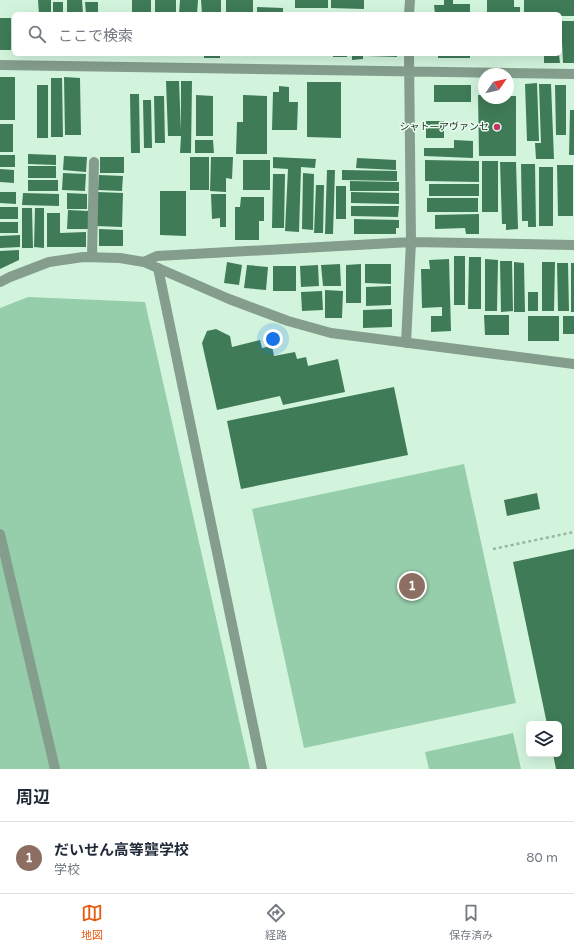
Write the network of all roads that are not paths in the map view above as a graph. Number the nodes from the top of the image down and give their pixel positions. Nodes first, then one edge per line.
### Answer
1 (410, 0) edge
2 (409, 12) edge
3 (409, 56) edge
4 (0, 65) edge
5 (409, 71) junction
6 (574, 74) edge
7 (94, 162) dead end
8 (411, 242) junction
9 (574, 246) edge
10 (92, 257) junction
11 (144, 262) junction
12 (158, 268) junction
13 (0, 282) edge
14 (406, 343) junction
15 (574, 364) edge
16 (0, 534) edge
17 (55, 769) edge
18 (262, 769) edge

1 - 2 street
3 - 5 street
4 - 5 street
5 - 6 street
5 - 8 street
7 - 10 street
8 - 9 street
8 - 11 street
8 - 14 street
10 - 11 street
10 - 13 street
11 - 12 street
12 - 14 street
12 - 18 street
14 - 15 street
16 - 17 street

